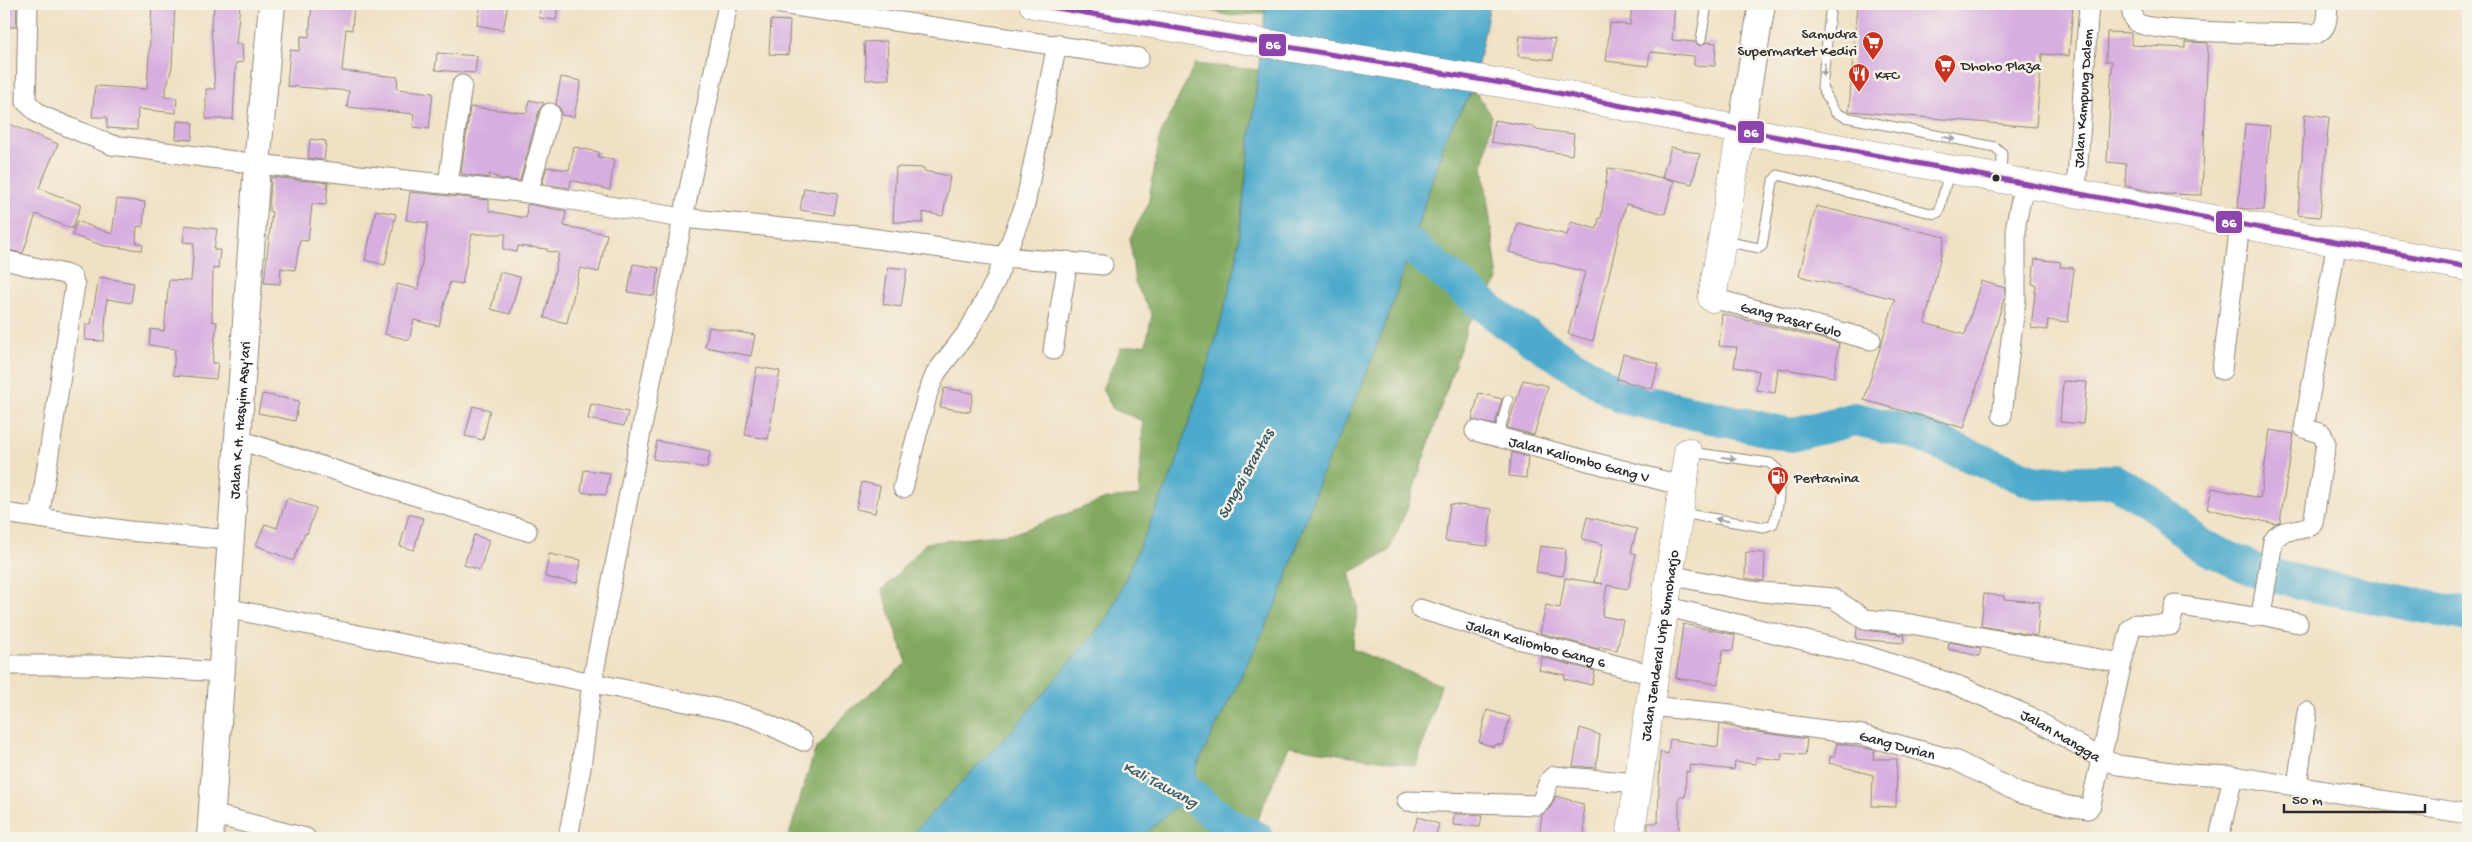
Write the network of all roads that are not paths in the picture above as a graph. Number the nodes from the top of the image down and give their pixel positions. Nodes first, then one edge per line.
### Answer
1 (28, 4) edge
2 (272, 4) edge
3 (728, 4) edge
4 (781, 4) edge
5 (1033, 4) edge
6 (1707, 4) edge
7 (1762, 4) edge
8 (1831, 4) edge
9 (2089, 4) edge
10 (2131, 4) edge
11 (2328, 4) edge
12 (1701, 40) dead end
13 (1057, 44) junction
14 (1139, 58) dead end
15 (462, 85) dead end
16 (550, 113) dead end
17 (1741, 130) junction
18 (258, 164) junction
19 (1949, 170) junction
20 (2012, 182) junction
21 (448, 184) junction
22 (528, 194) junction
23 (2076, 194) junction
24 (683, 218) junction
25 (2240, 224) junction
26 (1722, 240) junction
27 (2337, 242) junction
28 (1005, 257) junction
29 (4, 260) edge
30 (1068, 261) junction
31 (1103, 265) dead end
32 (2468, 267) edge
33 (1712, 298) joint
34 (1871, 340) dead end
35 (1053, 350) dead end
36 (2222, 370) dead end
37 (1508, 400) dead end
38 (2002, 415) dead end
39 (1475, 431) dead end
40 (1498, 437) junction
41 (239, 440) junction
42 (1688, 452) joint
43 (903, 488) dead end
44 (1681, 499) junction
45 (4, 513) edge
46 (39, 518) junction
47 (527, 531) dead end
48 (230, 540) junction
49 (1670, 575) junction
50 (1664, 606) junction
51 (226, 608) junction
52 (1420, 610) dead end
53 (2261, 615) junction
54 (2298, 623) dead end
55 (4, 665) edge
56 (2121, 666) junction
57 (222, 672) junction
58 (1653, 675) junction
59 (592, 682) junction
60 (1649, 706) junction
61 (2306, 712) dead end
62 (803, 741) dead end
63 (2102, 759) junction
64 (2233, 776) junction
65 (1638, 783) junction
66 (2298, 786) junction
67 (1407, 801) dead end
68 (2468, 814) edge
69 (211, 826) edge
70 (306, 838) edge
71 (568, 838) edge
72 (1630, 838) edge
73 (2219, 838) edge

1 - 18 street
2 - 18 street, Jalan K.H. Hasyim Asy'ari
3 - 24 street
4 - 13 street
5 - 17 main road
6 - 12 lane
7 - 17 street
8 -> 20 lane
9 - 23 street, Jalan Kampung Dalem
10 - 11 street
13 - 14 street
13 - 28 street
15 - 21 street
16 - 22 street
17 - 19 main road
17 - 26 main road
18 - 21 street
18 - 41 street, Jalan K.H. Hasyim Asy'ari
19 - 20 main road
19 - 26 lane
20 - 23 main road
20 - 38 street
21 - 22 street
22 - 24 street
23 - 25 main road
24 - 28 street
24 - 59 street
25 - 27 main road
25 - 36 street
26 - 33 main road
27 - 32 main road
27 - 53 street
28 - 30 street
28 - 43 street
29 - 46 street
30 - 31 street
30 - 35 street
33 - 34 street, Gang Pasar Gulo
37 - 40 lane
39 - 40 street, Jalan Kaliombo Gang V
40 - 44 street, Jalan Kaliombo Gang V
41 - 47 street
41 - 48 street, Jalan K.H. Hasyim Asy'ari
42 - 44 main road, Jalan Jenderal Urip Sumoharjo
42 -> 44 lane
44 - 49 main road, Jalan Jenderal Urip Sumoharjo
45 - 46 street
46 - 48 street
48 - 51 street, Jalan K.H. Hasyim Asy'ari
49 - 50 main road, Jalan Jenderal Urip Sumoharjo
49 - 56 street
50 - 58 main road, Jalan Jenderal Urip Sumoharjo
50 - 63 street, Jalan Mangga
51 - 57 street, Jalan K.H. Hasyim Asy'ari
51 - 59 street
52 - 58 street, Jalan Kaliombo Gang 6
53 - 54 street
53 - 56 street
55 - 57 street
56 - 63 street
57 - 69 street, Jalan K.H. Hasyim Asy'ari
58 - 60 main road, Jalan Jenderal Urip Sumoharjo
59 - 62 street
59 - 71 street
60 - 63 street, Gang Durian
60 - 65 main road, Jalan Jenderal Urip Sumoharjo
61 - 66 street
63 - 64 street, Jalan Mangga
64 - 66 street, Jalan Mangga
64 - 73 street
65 - 67 street
65 - 72 main road, Jalan Jenderal Urip Sumoharjo
66 - 68 street, Jalan Mangga
69 - 70 street

